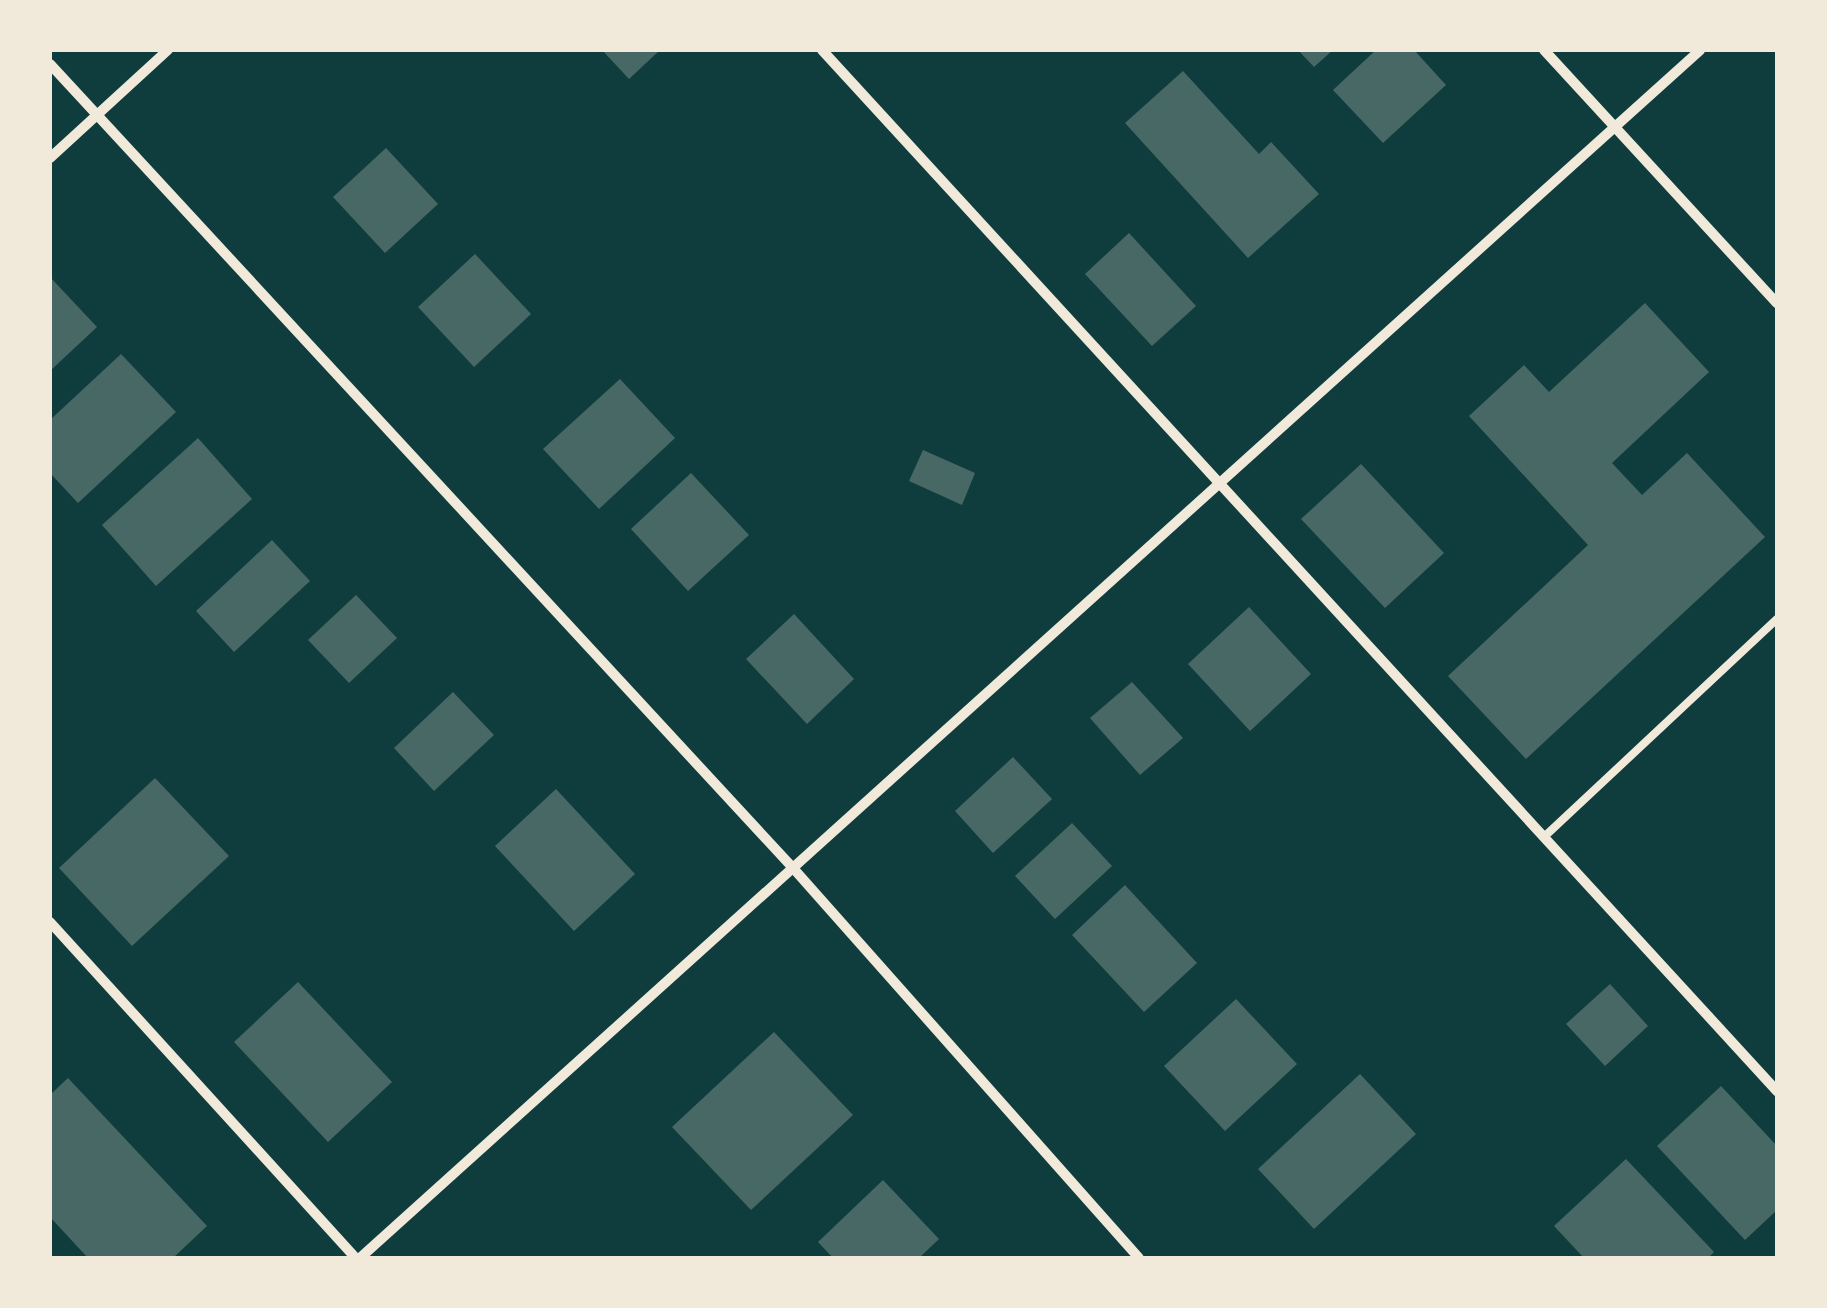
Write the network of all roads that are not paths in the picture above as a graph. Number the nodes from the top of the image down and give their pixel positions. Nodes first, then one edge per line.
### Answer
1 (168, 50) edge
2 (822, 50) edge
3 (1544, 50) edge
4 (1700, 50) edge
5 (50, 64) edge
6 (96, 115) junction
7 (1616, 128) junction
8 (50, 158) edge
9 (1777, 303) edge
10 (1221, 484) junction
11 (1777, 619) edge
12 (1544, 837) junction
13 (793, 868) junction
14 (50, 922) edge
15 (1777, 1091) edge
16 (358, 1258) edge
17 (1140, 1258) edge

1 - 6 street
2 - 10 street
3 - 7 street
4 - 7 street
5 - 6 street
6 - 8 street
6 - 13 street
7 - 9 street
7 - 10 street
10 - 12 street
10 - 13 street
11 - 12 lane
12 - 15 street
13 - 16 street
13 - 17 street
14 - 16 street

